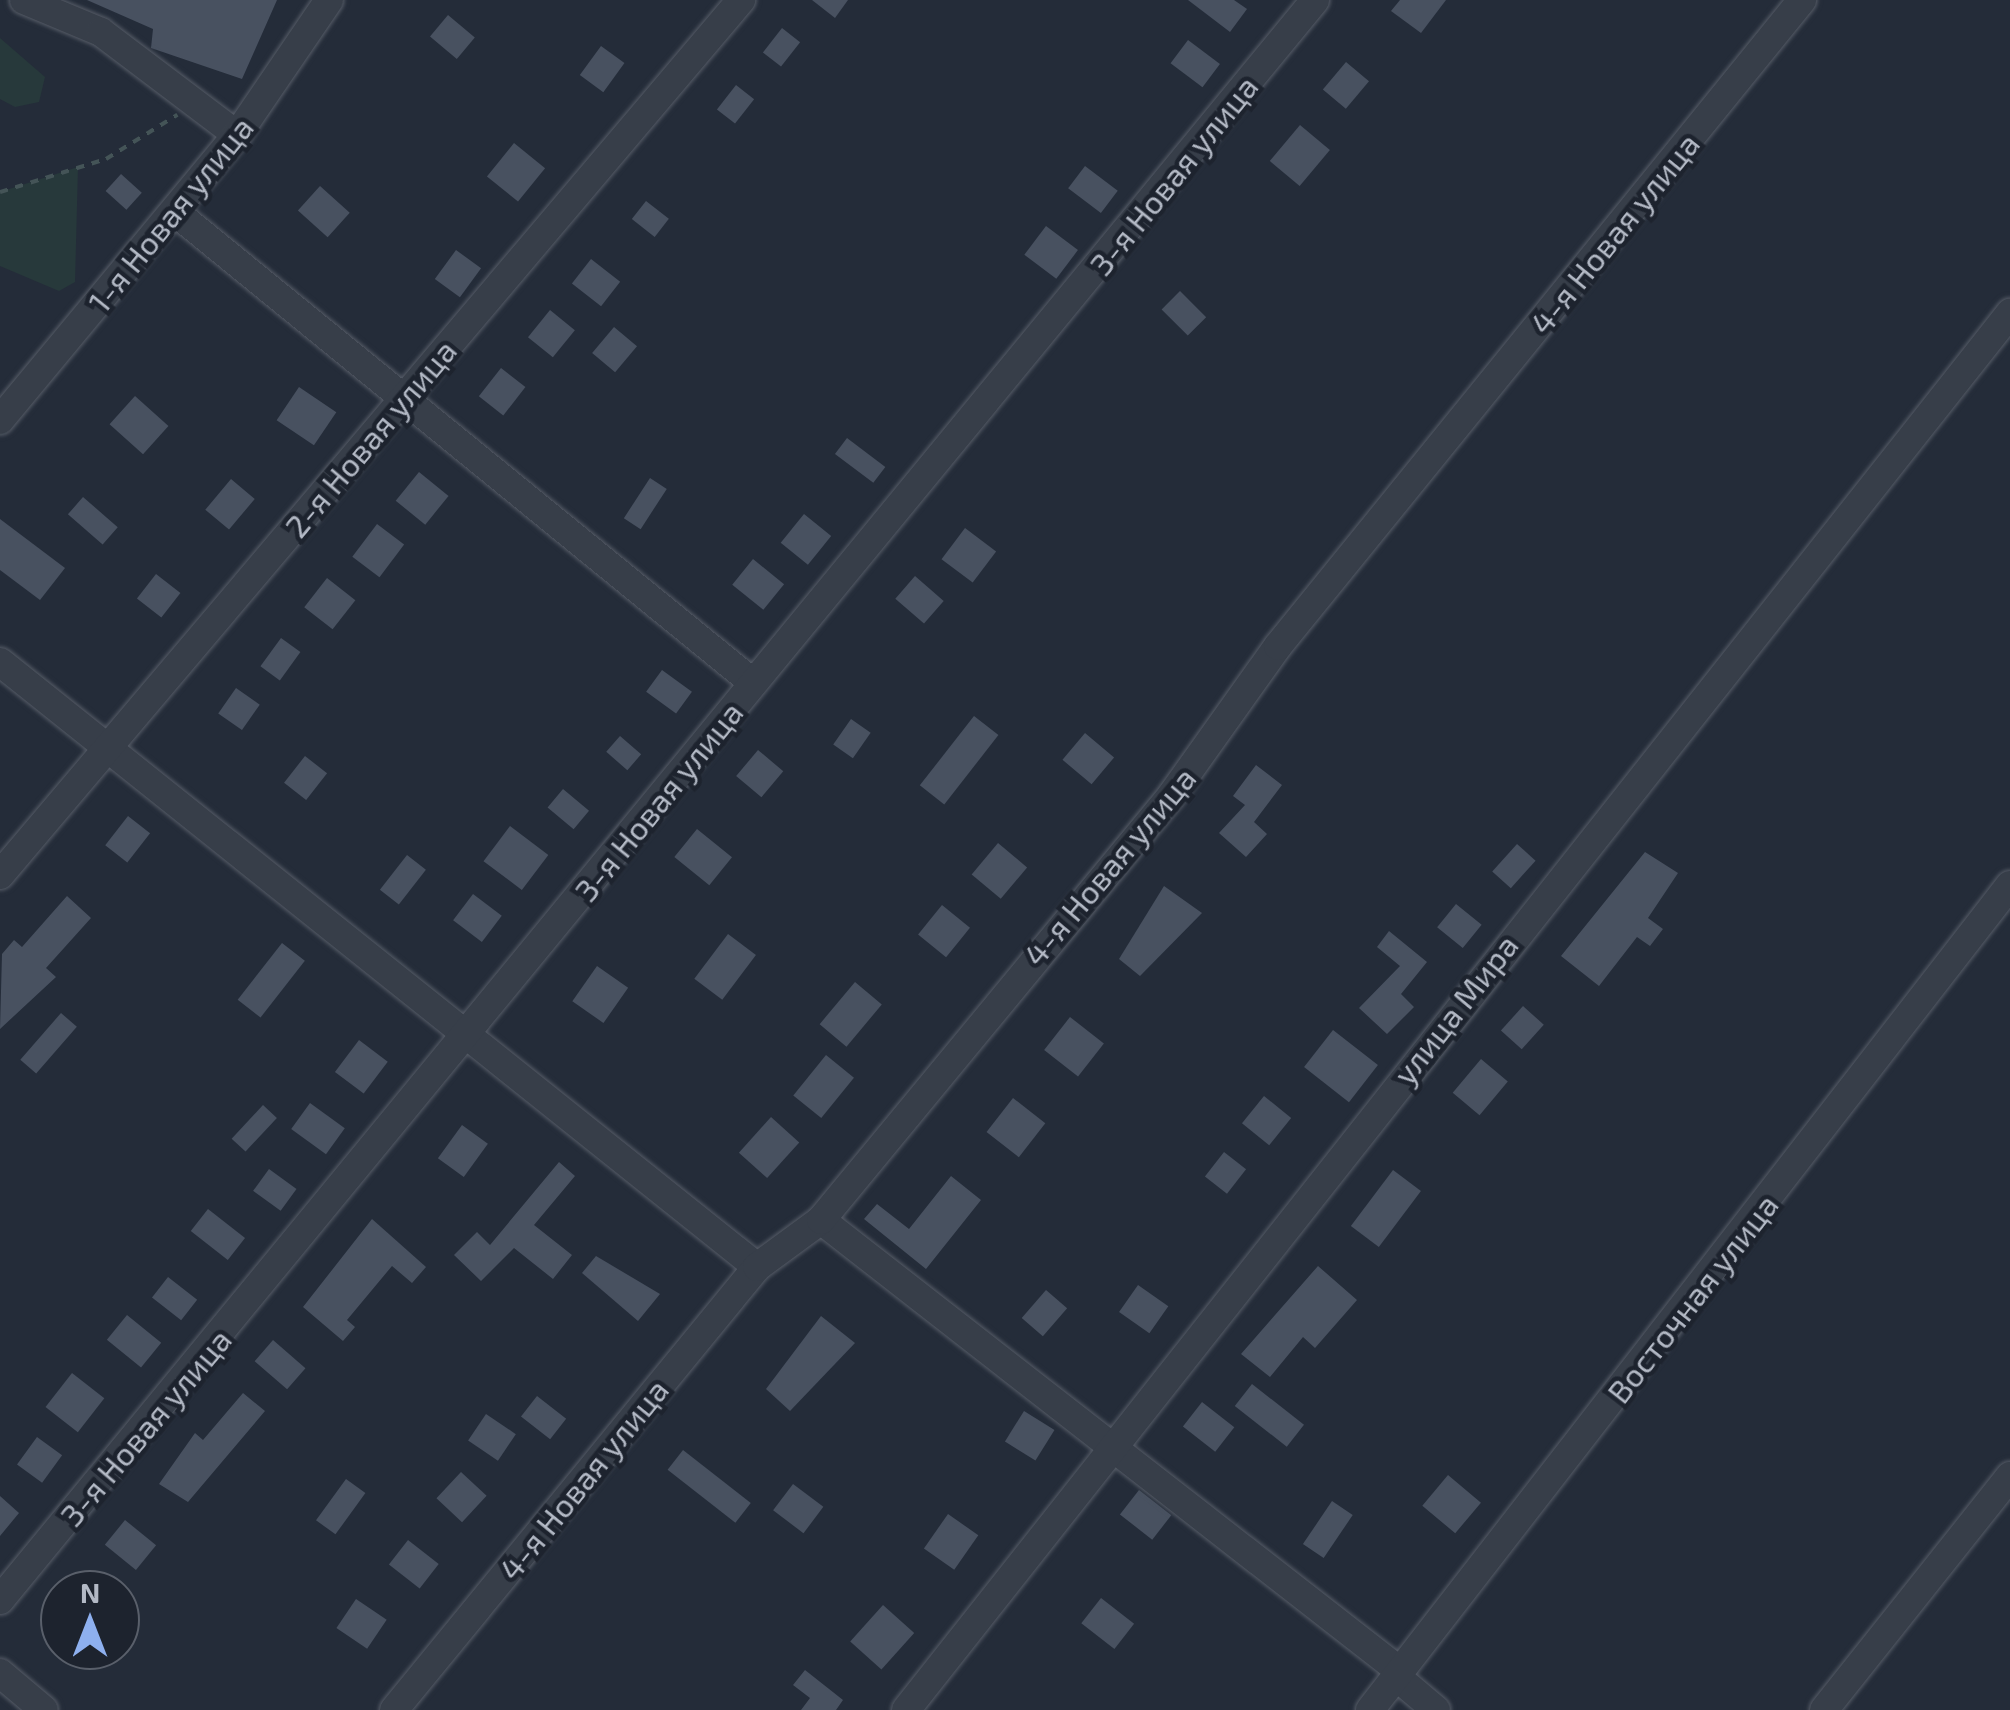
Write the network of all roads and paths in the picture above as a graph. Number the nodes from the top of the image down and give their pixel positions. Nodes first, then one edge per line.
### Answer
1 (24, 0) edge
2 (329, 0) edge
3 (741, 0) edge
4 (1315, 0) edge
5 (1802, 0) edge
6 (192, 102) junction
7 (237, 135) junction
8 (0, 192) edge
9 (175, 212) junction
10 (2010, 313) edge
11 (399, 401) junction
12 (0, 420) edge
13 (0, 662) edge
14 (752, 682) junction
15 (110, 741) junction
16 (0, 875) edge
17 (2010, 884) edge
18 (470, 1037) junction
19 (821, 1220) junction
20 (758, 1267) junction
21 (1116, 1441) junction
22 (2010, 1476) edge
23 (0, 1600) edge
24 (0, 1673) edge
25 (1399, 1674) junction
26 (44, 1710) edge
27 (394, 1710) edge
28 (906, 1710) edge
29 (1370, 1710) edge
30 (1436, 1710) edge
31 (1824, 1710) edge

1 - 6 street
2 - 7 street, 1-я Новая улица
3 - 11 street, 2-я Новая улица
4 - 14 street, 3-я Новая улица
5 - 19 street, 4-я Новая улица
6 - 7 street
6 - 8 path
7 - 9 street, 1-я Новая улица
9 - 11 street
9 - 12 street, 1-я Новая улица
10 - 21 street, улица Мира
11 - 14 street
11 - 15 street, 2-я Новая улица
13 - 15 street
14 - 18 street, 3-я Новая улица
15 - 16 street, 2-я Новая улица
15 - 18 street
17 - 25 street, Восточная улица
18 - 20 street
18 - 23 street, 3-я Новая улица
19 - 20 street, 4-я Новая улица
19 - 21 street
20 - 27 street, 4-я Новая улица
21 - 25 street
21 - 28 street, улица Мира
22 - 31 street
24 - 26 street
25 - 29 street, Восточная улица
25 - 30 street

